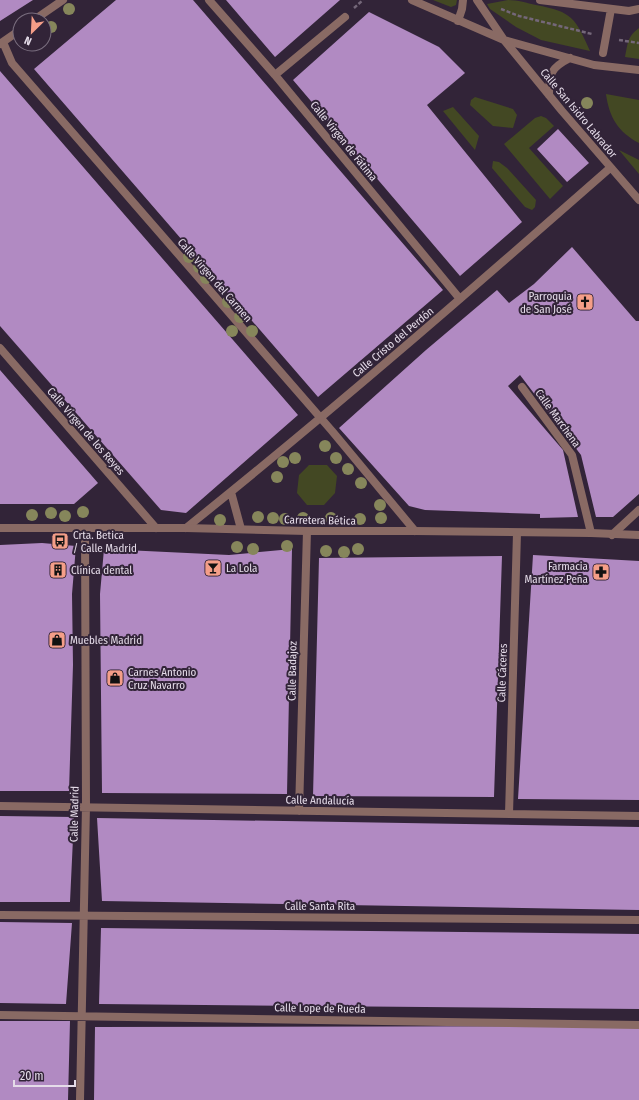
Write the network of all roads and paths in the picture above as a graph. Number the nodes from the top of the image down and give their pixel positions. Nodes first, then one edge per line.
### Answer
1 (63, 0) edge
2 (209, 0) edge
3 (412, 0) edge
4 (463, 0) edge
5 (477, 0) edge
6 (540, 0) edge
7 (611, 9) junction
8 (639, 9) edge
9 (46, 12) edge
10 (345, 17) dead end
11 (458, 21) junction
12 (12, 35) edge
13 (606, 38) junction
14 (504, 40) junction
15 (1, 43) edge
16 (639, 43) edge
17 (603, 53) dead end
18 (570, 58) junction
19 (639, 70) edge
20 (275, 75) junction
21 (549, 95) junction
22 (610, 168) junction
23 (639, 200) edge
24 (460, 299) junction
25 (0, 348) edge
26 (522, 387) dead end
27 (320, 418) junction
28 (231, 492) junction
29 (639, 510) edge
30 (0, 528) edge
31 (156, 528) junction
32 (186, 528) junction
33 (85, 529) junction
34 (242, 529) junction
35 (307, 531) junction
36 (415, 531) junction
37 (517, 533) junction
38 (591, 533) junction
39 (612, 535) junction
40 (639, 535) edge
41 (0, 806) edge
42 (86, 806) junction
43 (299, 811) junction
44 (509, 814) junction
45 (639, 816) edge
46 (0, 915) edge
47 (83, 916) junction
48 (639, 920) edge
49 (0, 1015) edge
50 (82, 1016) junction
51 (639, 1024) edge
52 (80, 1100) edge

1 - 9 street
2 - 20 street, Calle Virgen de Fátima
3 - 11 street
4 - 11 street
5 - 13 path
5 - 14 street, Calle San Isidro Labrador
6 - 7 street
7 - 8 street
7 - 13 street
10 - 20 street
11 - 14 street
12 - 15 street
13 - 16 path
13 - 17 street
14 - 18 street
14 - 21 street, Calle San Isidro Labrador
15 - 27 street, Calle Virgen del Carmen
18 - 19 street
18 - 21 street
20 - 24 street, Calle Virgen de Fátima
21 - 22 street, Calle San Isidro Labrador
22 - 23 street, Calle San Isidro Labrador
22 - 24 street, Calle Cristo del Perdón
24 - 27 street, Calle Cristo del Perdón
25 - 31 street, Calle Virgen de los Reyes
26 - 38 street, Calle Marchena
27 - 28 street, Calle Cristo del Perdón
27 - 36 street, Calle Virgen del Carmen
28 - 32 street, Calle Cristo del Perdón
28 - 34 street
29 - 39 street
30 - 33 street, Carretera Bética
31 - 32 street, Carretera Bética
31 - 33 street, Carretera Bética
32 - 34 street, Carretera Bética
33 - 42 street, Calle Madrid
34 - 35 street, Carretera Bética
35 - 36 street, Carretera Bética
35 - 43 street, Calle Badajoz
36 - 37 street, Carretera Bética
37 - 38 street, Carretera Bética
37 - 44 street, Calle Cáceres
38 - 39 street, Carretera Bética
39 - 40 street, Carretera Bética
41 - 42 street, Calle Andalucía
42 - 43 street, Calle Andalucía
42 - 47 street, Calle Madrid
43 - 44 street, Calle Andalucía
44 - 45 street, Calle Andalucía
46 - 47 street, Calle Santa Rita
47 - 48 street, Calle Santa Rita
47 - 50 street, Calle Madrid
49 - 50 street, Calle Lope de Rueda
50 - 51 street, Calle Lope de Rueda
50 - 52 street, Calle Madrid

